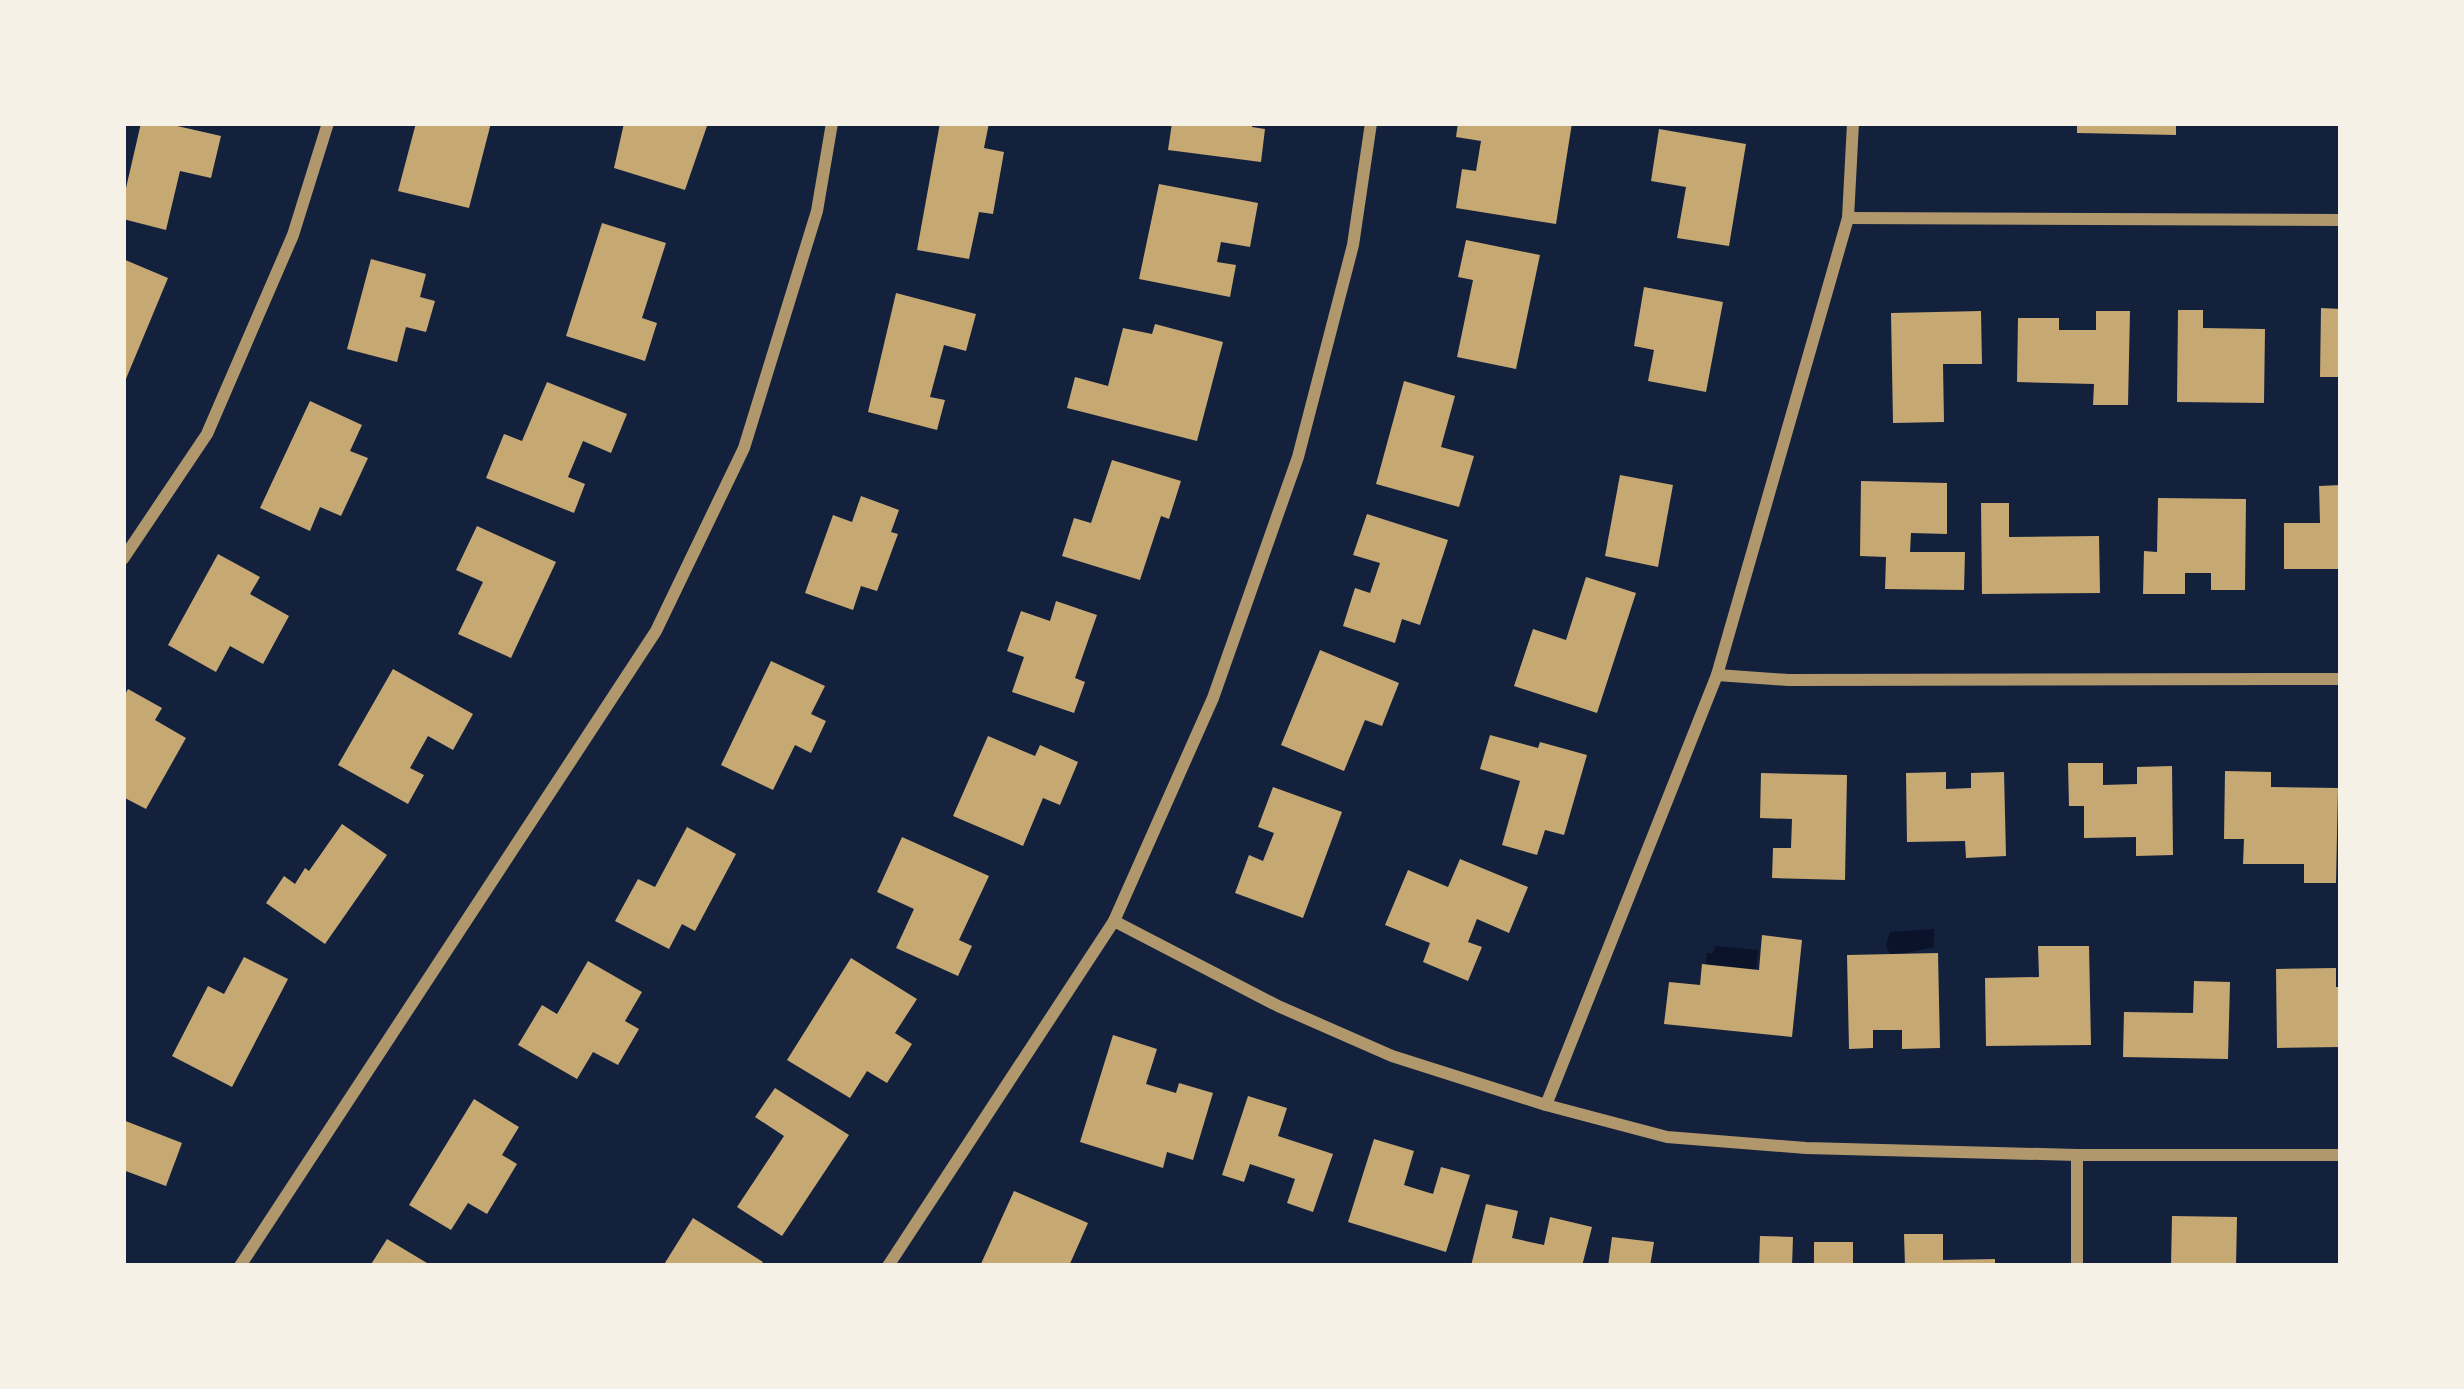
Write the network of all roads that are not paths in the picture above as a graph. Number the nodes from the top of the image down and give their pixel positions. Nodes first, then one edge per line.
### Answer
1 (328, 123) edge
2 (832, 123) edge
3 (1371, 123) edge
4 (1853, 123) edge
5 (1848, 218) junction
6 (2341, 220) edge
7 (123, 559) edge
8 (1717, 675) junction
9 (2341, 679) edge
10 (1114, 920) junction
11 (1546, 1106) junction
12 (2077, 1155) junction
13 (2341, 1155) edge
14 (241, 1266) edge
15 (888, 1266) edge
16 (2077, 1266) edge

1 - 7 street
2 - 14 street
3 - 10 street
4 - 5 street
5 - 6 street
5 - 8 street
8 - 9 street
8 - 11 street
10 - 11 street
10 - 15 street
11 - 12 street
12 - 13 street
12 - 16 street

